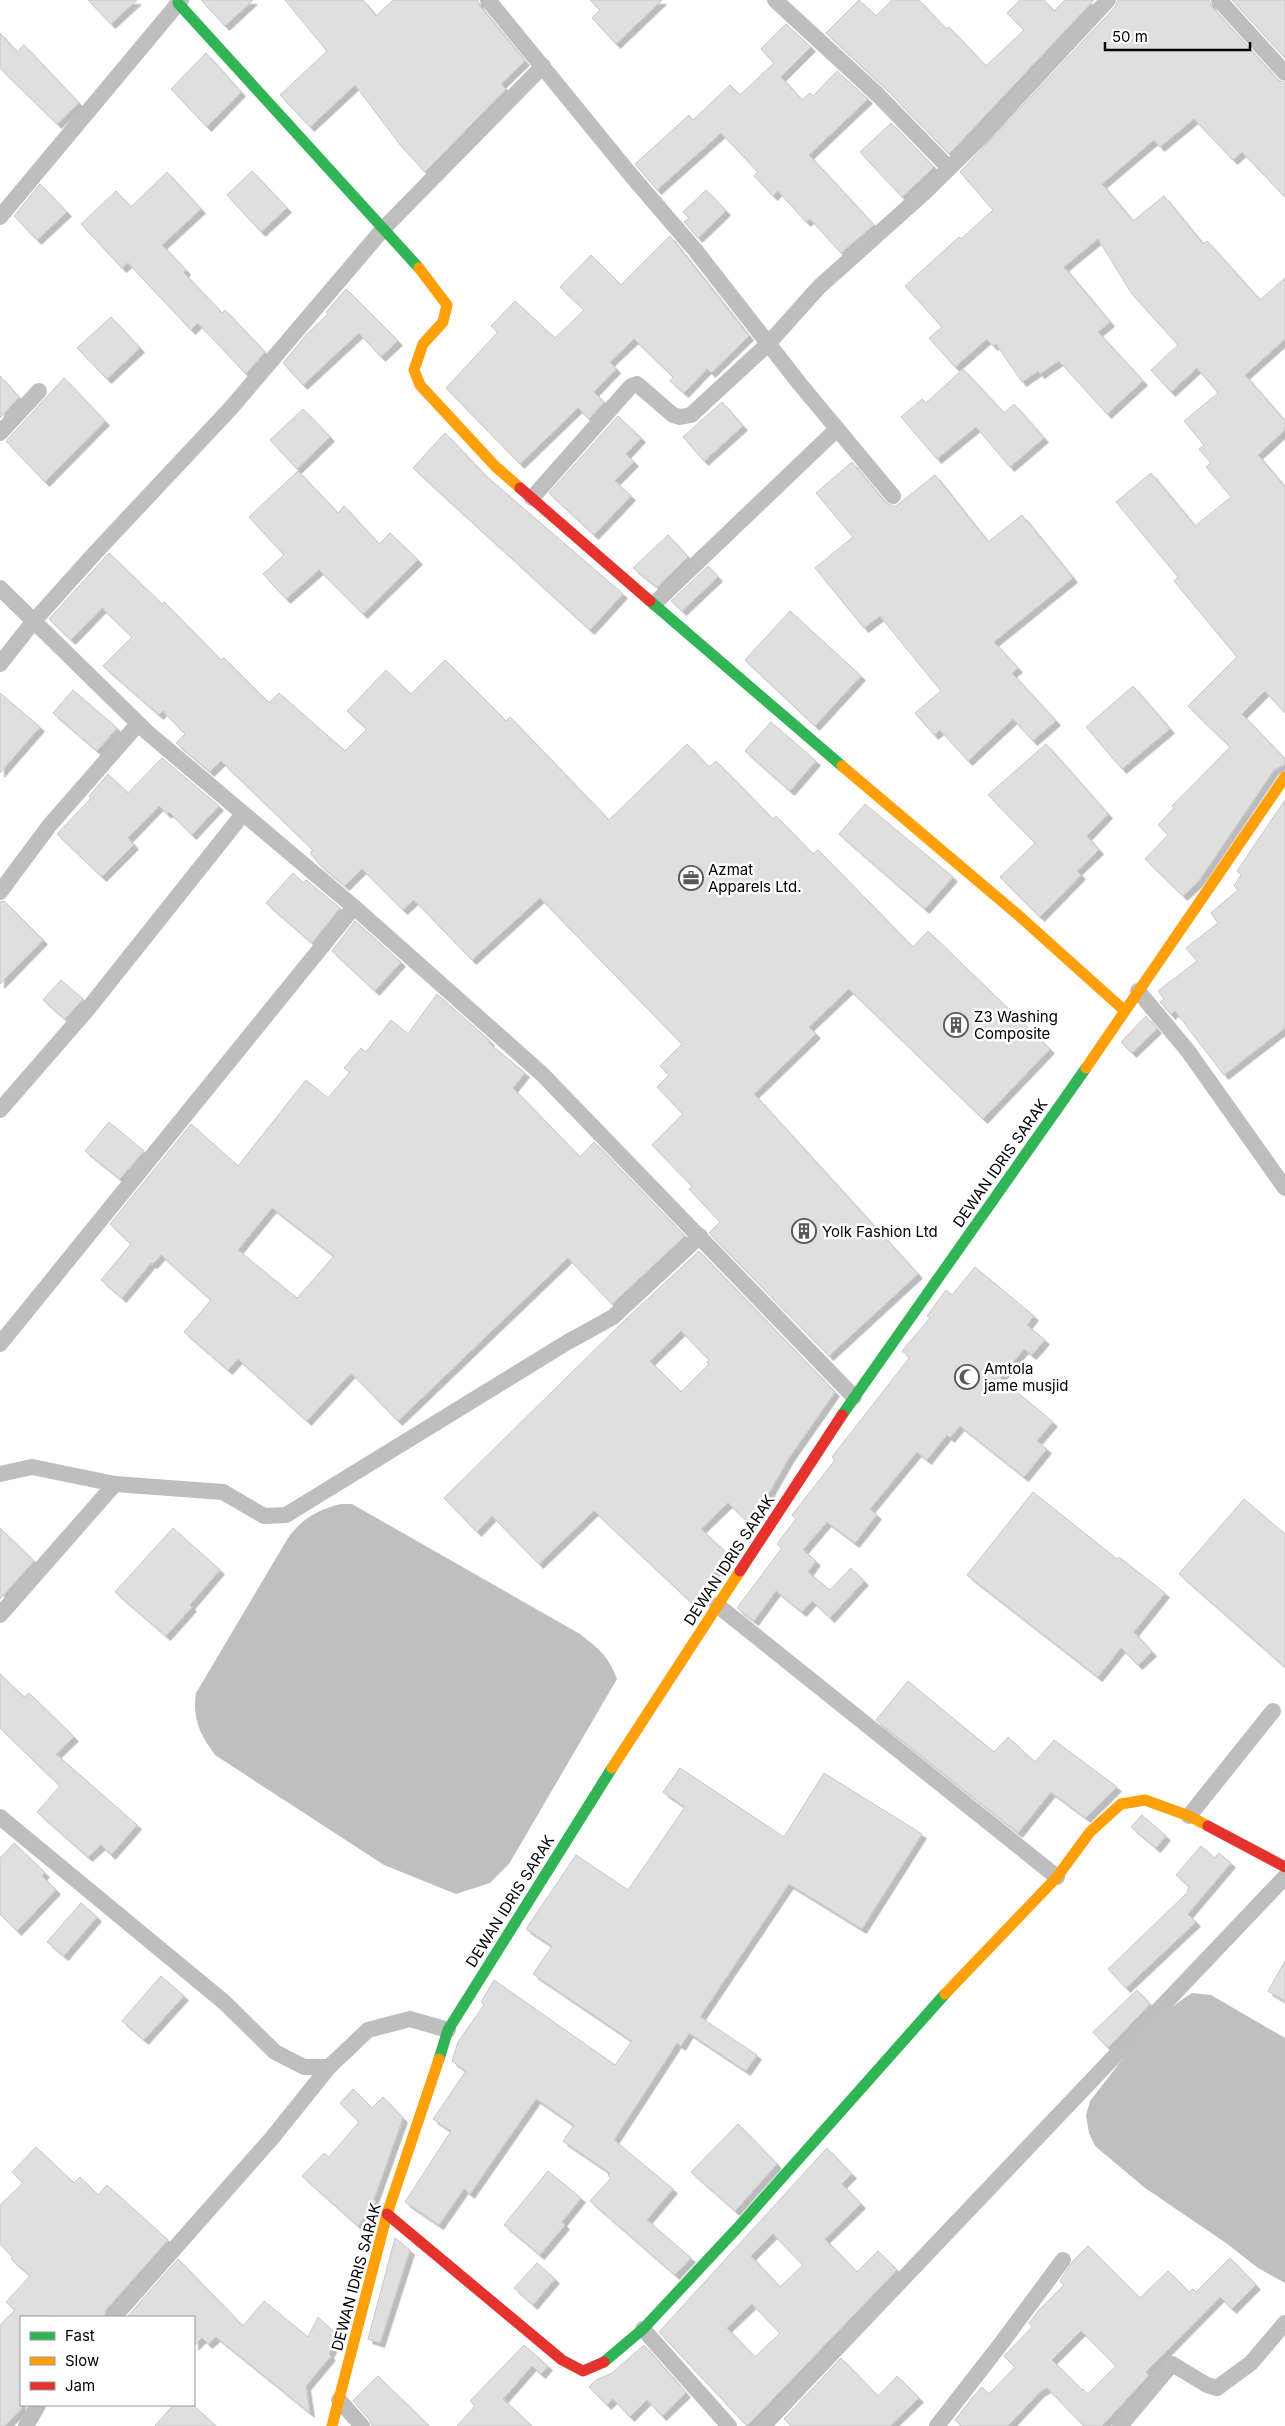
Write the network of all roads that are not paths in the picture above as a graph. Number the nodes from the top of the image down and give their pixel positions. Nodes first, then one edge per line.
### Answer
1 (488, 0) edge
2 (775, 0) edge
3 (1108, 0) edge
4 (1219, 0) edge
5 (179, 1) edge
6 (543, 66) junction
7 (1285, 73) edge
8 (949, 168) junction
9 (0, 217) edge
10 (384, 228) junction
11 (768, 344) junction
12 (39, 391) dead end
13 (837, 429) junction
14 (0, 433) edge
15 (892, 496) dead end
16 (532, 498) junction
17 (0, 588) edge
18 (655, 603) junction
19 (33, 622) junction
20 (0, 664) edge
21 (138, 724) junction
22 (1285, 777) edge
23 (243, 814) junction
24 (0, 892) edge
25 (354, 907) junction
26 (1138, 991) junction
27 (1125, 1011) junction
28 (0, 1110) edge
29 (1285, 1188) edge
30 (700, 1236) junction
31 (0, 1344) edge
32 (854, 1397) junction
33 (0, 1474) edge
34 (116, 1484) junction
35 (717, 1606) junction
36 (0, 1615) edge
37 (1273, 1712) dead end
38 (1190, 1816) junction
39 (0, 1817) edge
40 (1285, 1868) edge
41 (1057, 1877) junction
42 (1285, 1877) edge
43 (448, 2030) junction
44 (329, 2067) junction
45 (387, 2214) junction
46 (1063, 2260) dead end
47 (115, 2316) edge
48 (1285, 2322) edge
49 (643, 2330) junction
50 (339, 2400) junction
51 (37, 2406) edge
52 (26, 2426) edge
53 (332, 2426) edge
54 (362, 2426) edge
55 (729, 2426) edge
56 (763, 2426) edge
57 (937, 2426) edge
58 (1120, 2426) edge

1 - 6 street
2 - 8 street
3 - 8 street
4 - 7 street
5 - 9 street
5 - 10 street
6 - 10 street
6 - 11 street
8 - 11 street
10 - 16 street
10 - 19 street
11 - 13 street
11 - 16 street
12 - 14 street
13 - 15 street
13 - 18 street
16 - 18 street
17 - 19 street
18 - 27 street
19 - 20 street
19 - 21 street
21 - 23 street
21 - 24 street
22 - 26 street, DEWAN IDRIS SARAK
23 - 25 street
23 - 28 street
25 - 30 street
25 - 31 street
26 - 27 street, DEWAN IDRIS SARAK
26 - 29 street
27 - 32 street, DEWAN IDRIS SARAK
30 - 32 street
30 - 34 street
32 - 35 street, DEWAN IDRIS SARAK
33 - 34 street
34 - 36 street
35 - 41 street
35 - 43 street, DEWAN IDRIS SARAK
37 - 38 street
38 - 40 street
38 - 41 street
39 - 44 street
41 - 49 street
42 - 56 street
43 - 44 street
43 - 45 street, DEWAN IDRIS SARAK
44 - 47 street
45 - 49 street
45 - 50 street, DEWAN IDRIS SARAK
46 - 57 street
48 - 58 street
49 - 55 street
50 - 53 street, DEWAN IDRIS SARAK
50 - 54 street
51 - 52 street

